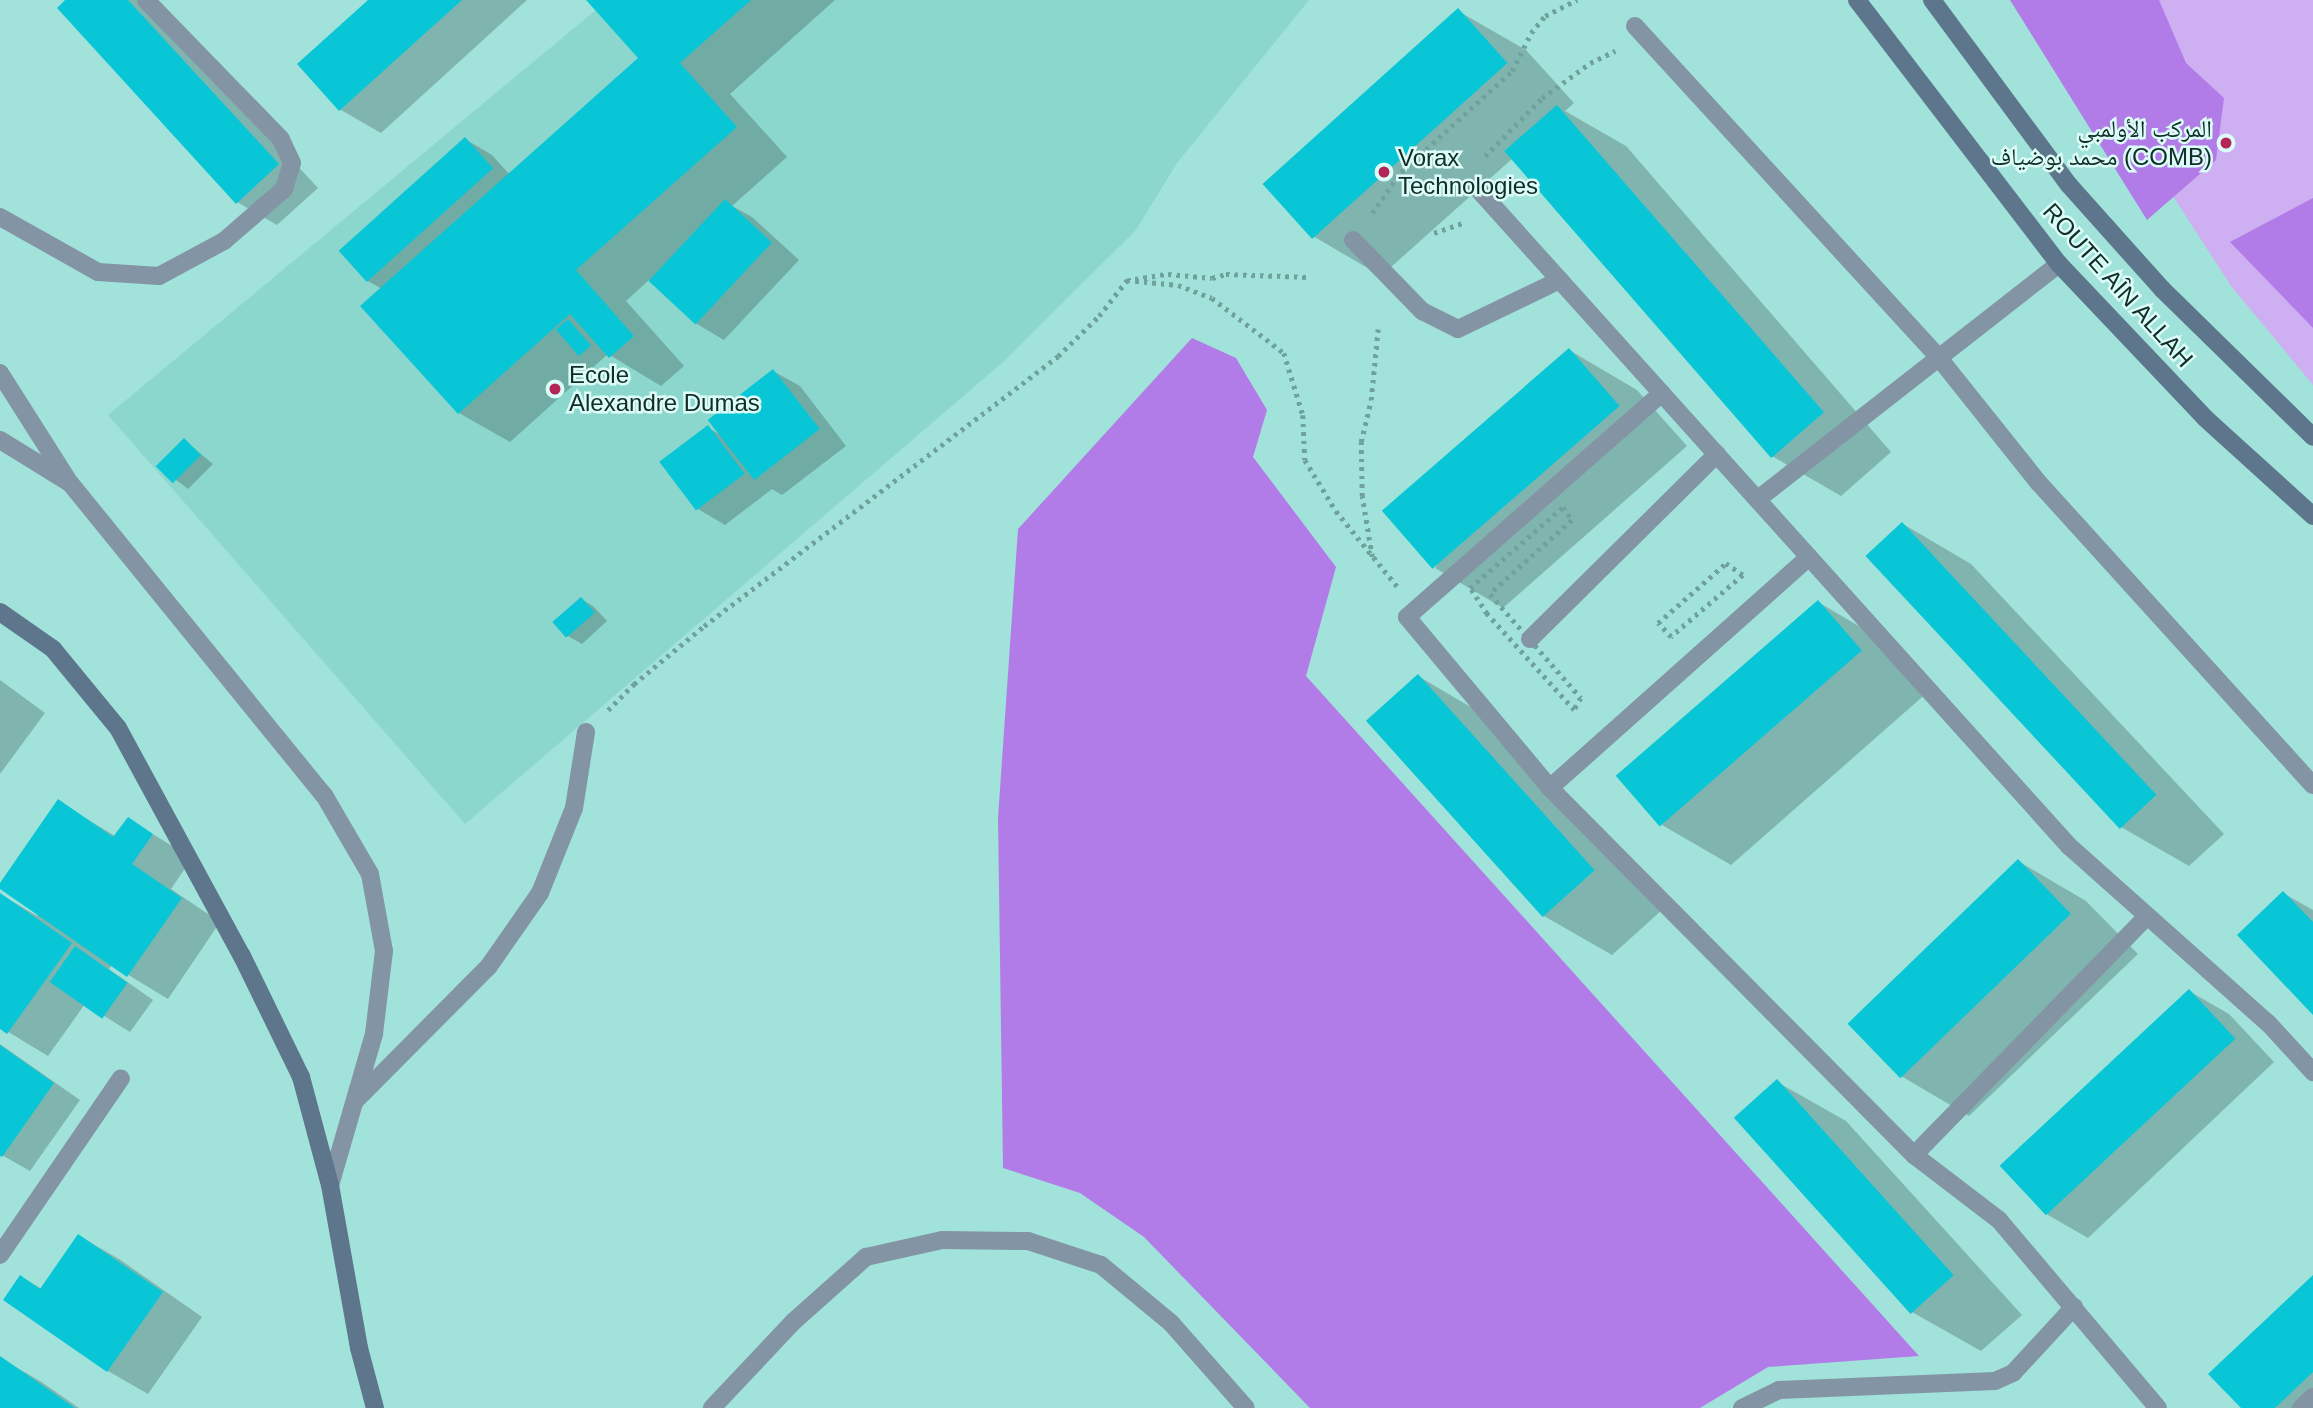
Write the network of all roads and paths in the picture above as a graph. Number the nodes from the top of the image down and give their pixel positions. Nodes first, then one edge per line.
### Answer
1 (146, 0) edge
2 (1577, 0) edge
3 (1857, 0) edge
4 (1932, 0) edge
5 (1635, 26) joint
6 (1476, 187) joint
7 (0, 216) edge
8 (1468, 221) dead end
9 (1434, 233) dead end
10 (1353, 240) joint
11 (2059, 264) junction
12 (1307, 277) dead end
13 (1127, 280) junction
14 (1560, 280) junction
15 (1378, 329) dead end
16 (1940, 358) junction
17 (0, 373) edge
18 (1662, 393) junction
19 (2313, 437) edge
20 (0, 440) edge
21 (1717, 454) junction
22 (70, 484) junction
23 (1758, 499) junction
24 (2313, 516) edge
25 (1372, 557) junction
26 (1810, 557) junction
27 (0, 612) edge
28 (1407, 617) junction
29 (1658, 623) joint
30 (1530, 639) dead end
31 (586, 732) joint
32 (2313, 785) edge
33 (1549, 788) junction
34 (2147, 916) junction
35 (2313, 1072) edge
36 (121, 1078) dead end
37 (355, 1101) junction
38 (1914, 1155) junction
39 (330, 1185) junction
40 (0, 1255) edge
41 (2074, 1307) junction
42 (2313, 1397) edge
43 (375, 1408) edge
44 (712, 1408) edge
45 (1247, 1408) edge
46 (1742, 1408) edge
47 (2158, 1408) edge
48 (2301, 1408) edge

1 - 7 street
2 - 10 path
3 - 11 main road, ROUTE AÎN ALLAH
4 - 19 main road, ROUTE AÎN ALLAH
5 - 6 path
5 - 16 street
6 - 14 street
8 - 9 path
10 - 14 street
11 - 16 street
11 - 24 main road, ROUTE AÎN ALLAH
12 - 13 path
13 - 25 path
13 - 31 path
14 - 18 street
15 - 25 path
16 - 23 street
16 - 32 street
17 - 22 street
18 - 21 street
18 - 28 street
20 - 22 street
21 - 23 street
21 - 30 street
22 - 37 street
23 - 26 street
25 - 28 path
26 - 33 street
26 - 34 street
27 - 39 main road
28 - 33 street
29 - 29 path
31 - 37 street
33 - 38 street
34 - 35 street
34 - 38 street
36 - 40 street
37 - 39 street
38 - 41 street
39 - 43 main road
41 - 46 street
41 - 47 street
42 - 48 street
44 - 45 street

